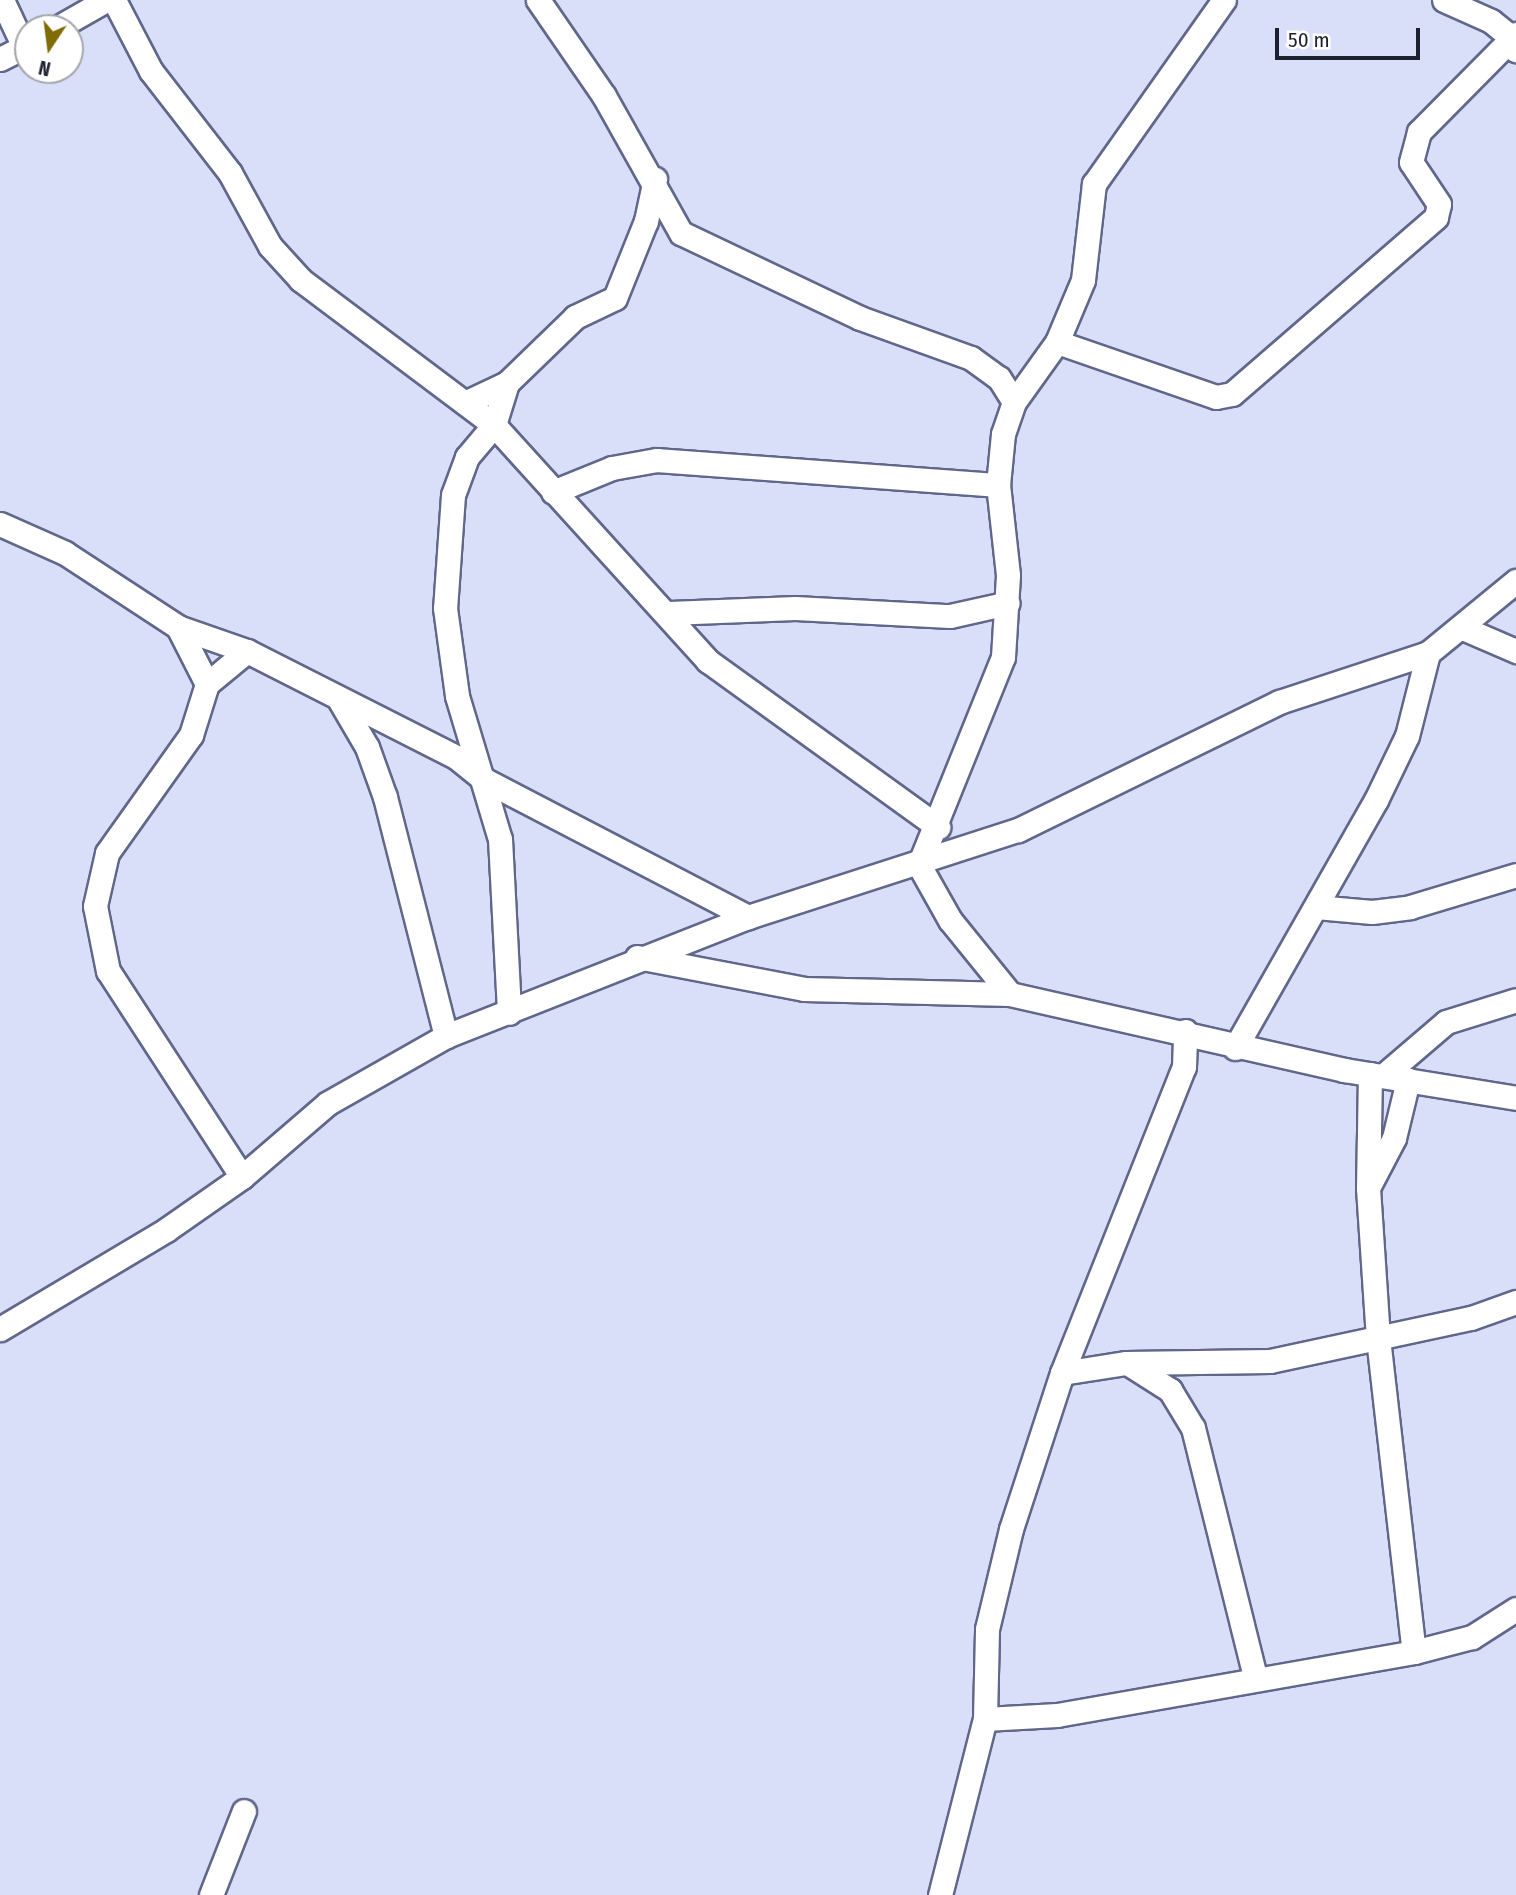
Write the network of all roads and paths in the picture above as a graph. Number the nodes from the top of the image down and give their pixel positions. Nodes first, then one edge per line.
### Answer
1 (2, 0) edge
2 (106, 0) edge
3 (114, 0) edge
4 (538, 0) edge
5 (1224, 0) edge
6 (1444, 0) edge
7 (82, 14) edge
8 (14, 23) edge
9 (1515, 41) edge
10 (655, 179) junction
11 (1057, 342) junction
12 (507, 383) junction
13 (467, 402) junction
14 (1014, 402) junction
15 (494, 425) junction
16 (998, 485) junction
17 (553, 492) junction
18 (0, 524) edge
19 (1516, 581) edge
20 (1008, 603) junction
21 (669, 613) junction
22 (178, 627) junction
23 (1465, 629) junction
24 (1516, 650) edge
25 (247, 651) junction
26 (1428, 653) junction
27 (207, 684) junction
28 (340, 701) junction
29 (483, 779) junction
30 (938, 827) junction
31 (919, 865) junction
32 (1516, 875) edge
33 (1316, 907) junction
34 (748, 917) junction
35 (637, 957) junction
36 (1010, 994) junction
37 (1516, 1000) edge
38 (509, 1013) junction
39 (1185, 1031) junction
40 (446, 1036) junction
41 (1235, 1048) junction
42 (1376, 1075) junction
43 (1408, 1080) junction
44 (1516, 1098) edge
45 (242, 1177) junction
46 (1368, 1188) junction
47 (1516, 1302) edge
48 (0, 1329) edge
49 (1378, 1338) junction
50 (1126, 1363) junction
51 (1062, 1373) junction
52 (1516, 1609) edge
53 (1414, 1652) junction
54 (1255, 1677) junction
55 (985, 1719) junction
56 (244, 1811) dead end
57 (211, 1895) edge
58 (940, 1895) edge

1 - 8 street
2 - 7 street
3 - 13 street
4 - 10 street
5 - 11 street
6 - 9 street
9 - 11 street
10 - 12 street
10 - 14 street
11 - 14 street
12 - 13 street
12 - 15 street
13 - 15 street
14 - 16 street
15 - 17 street
15 - 29 street
16 - 17 street
16 - 20 street
17 - 21 street
18 - 22 street
19 - 23 street
20 - 21 street
20 - 30 street
21 - 30 street
22 - 25 street
22 - 27 street
23 - 24 street
23 - 26 street
25 - 27 street
25 - 28 street
26 - 31 street
26 - 33 street
27 - 45 street
28 - 29 street
28 - 40 street
29 - 34 street
29 - 38 street
30 - 31 street
31 - 34 street
31 - 36 street
32 - 33 street
33 - 41 street
34 - 35 street
35 - 36 street
35 - 38 street
36 - 39 street
37 - 42 street
38 - 40 street
39 - 41 street
39 - 51 street
40 - 45 street
41 - 42 street
42 - 43 street
42 - 46 street
43 - 44 street
43 - 46 street
45 - 48 street
46 - 49 street
47 - 49 street
49 - 50 street
49 - 53 street
50 - 51 street
50 - 54 street
51 - 55 street
52 - 53 street
53 - 54 street
54 - 55 street
55 - 58 street
56 - 57 street

